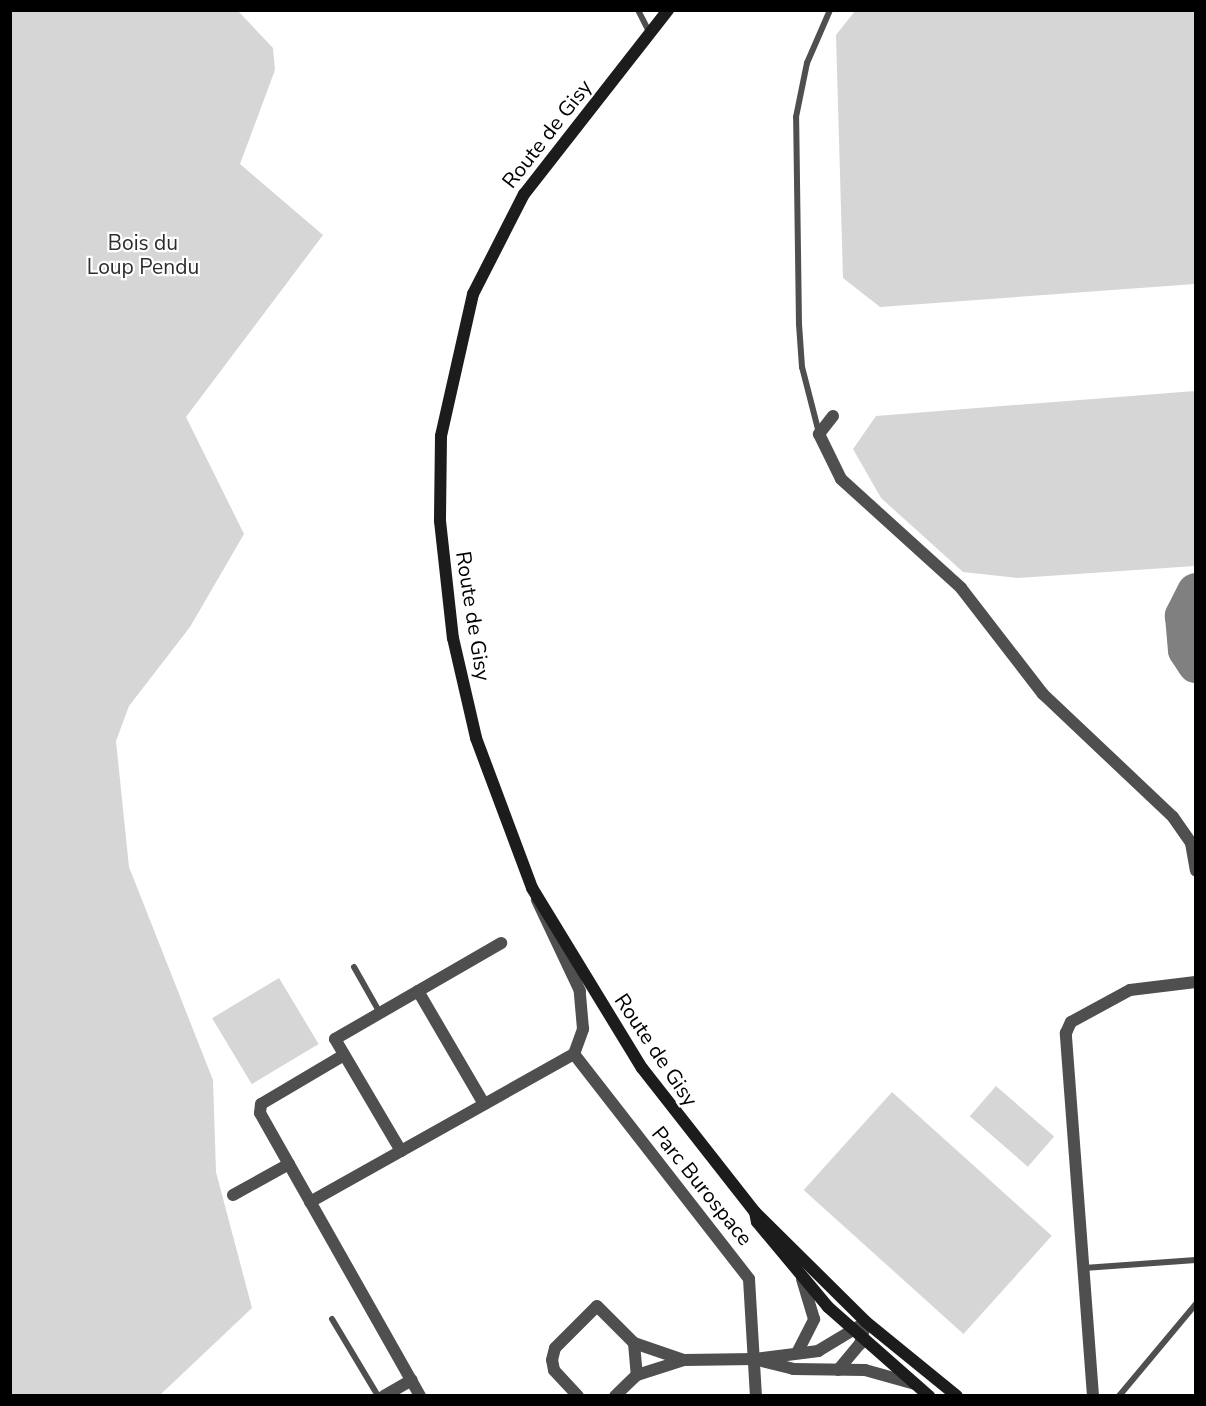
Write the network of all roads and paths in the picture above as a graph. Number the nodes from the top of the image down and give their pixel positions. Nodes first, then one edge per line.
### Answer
1 (638, 10) edge
2 (668, 10) edge
3 (830, 10) edge
4 (647, 32) junction
5 (833, 416) dead end
6 (819, 434) junction
7 (1196, 871) edge
8 (532, 888) junction
9 (501, 943) dead end
10 (354, 967) dead end
11 (1196, 982) edge
12 (418, 991) junction
13 (380, 1013) junction
14 (574, 1054) junction
15 (344, 1055) junction
16 (484, 1104) junction
17 (401, 1151) junction
18 (289, 1164) junction
19 (233, 1195) dead end
20 (310, 1203) junction
21 (755, 1212) junction
22 (1196, 1260) edge
23 (1084, 1268) junction
24 (802, 1279) junction
25 (1196, 1304) edge
26 (332, 1319) dead end
27 (866, 1322) junction
28 (858, 1334) junction
29 (634, 1343) junction
30 (797, 1353) junction
31 (755, 1359) junction
32 (684, 1360) junction
33 (838, 1370) junction
34 (637, 1375) junction
35 (411, 1380) junction
36 (915, 1384) junction
37 (378, 1395) edge
38 (384, 1395) edge
39 (420, 1395) edge
40 (578, 1395) edge
41 (615, 1395) edge
42 (756, 1395) edge
43 (929, 1395) edge
44 (957, 1395) edge
45 (1093, 1395) edge
46 (1119, 1395) edge

1 - 4 lane
2 - 4 street, Route de Gisy
3 - 6 lane
4 - 8 street, Route de Gisy
5 - 6 street
6 - 7 street
8 - 14 street
8 - 21 street, Route de Gisy
9 - 12 street
10 - 13 lane
11 - 23 street
12 - 13 street
12 - 16 street
13 - 15 street
14 - 16 street
14 - 31 street, Parc Burospace
15 - 17 street
15 - 18 street
16 - 17 street
17 - 20 street
18 - 19 street
18 - 20 street
20 - 35 street
21 - 24 street, Route de Gisy
21 - 27 street, Route de Gisy
22 - 23 lane
23 - 45 street
24 - 28 street, Route de Gisy
24 - 30 street
25 - 46 lane
26 - 37 lane
27 - 28 street
27 - 44 street, Route de Gisy
28 - 30 street
28 - 33 street
28 - 36 street, Route de Gisy
29 - 32 street
29 - 34 street
29 - 40 street
30 - 31 street
31 - 32 street
31 - 33 street
31 - 42 street, Parc Burospace
32 - 34 street
33 - 36 street
34 - 41 street
35 - 38 street
35 - 39 street
36 - 43 street, Route de Gisy

